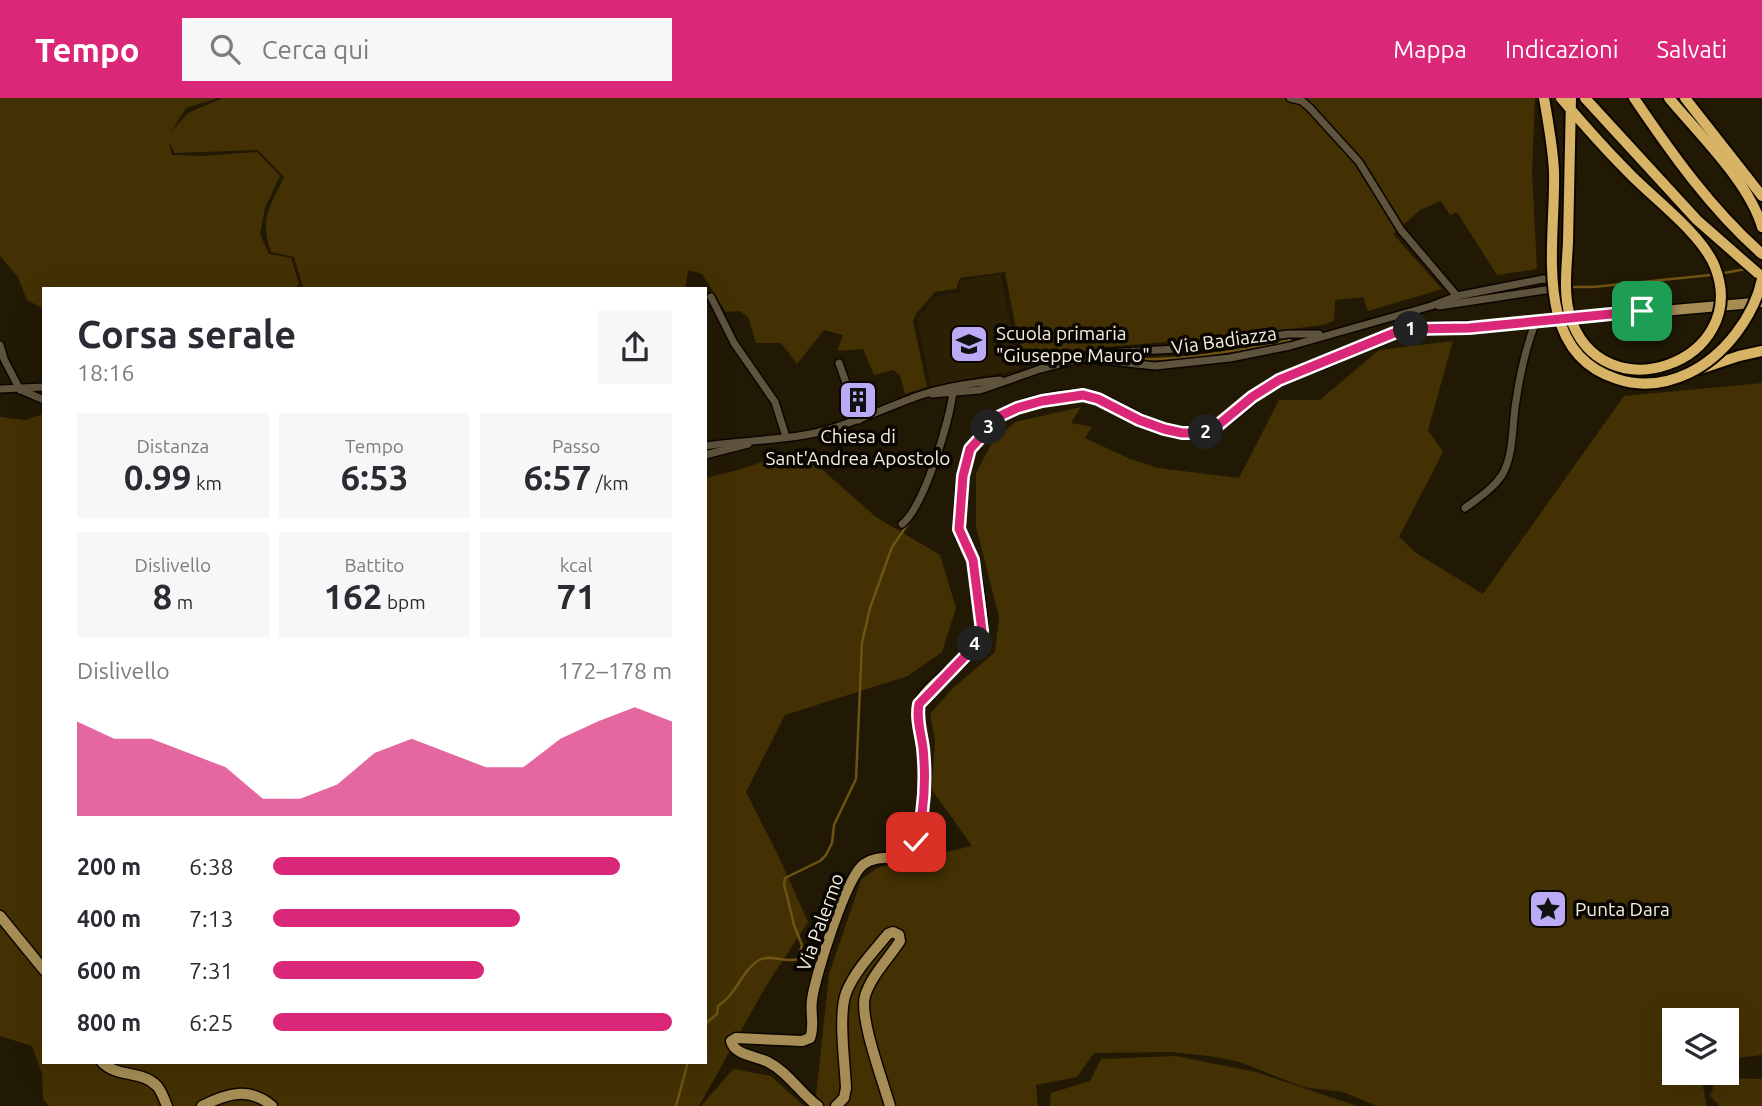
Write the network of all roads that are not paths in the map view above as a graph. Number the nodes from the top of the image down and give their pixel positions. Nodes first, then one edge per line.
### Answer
1 (1290, 98) edge
2 (1544, 98) edge
3 (1561, 98) edge
4 (1571, 98) edge
5 (1585, 98) edge
6 (1634, 98) edge
7 (1669, 98) edge
8 (1685, 98) edge
9 (1762, 196) edge
10 (1762, 227) edge
11 (1762, 254) edge
12 (1762, 278) edge
13 (1559, 287) junction
14 (1457, 296) junction
15 (711, 298) dead end
16 (1762, 302) edge
17 (1431, 306) junction
18 (1403, 314) junction
19 (1389, 318) junction
20 (1563, 319) junction
21 (1532, 322) junction
22 (1408, 330) junction
23 (1394, 333) junction
24 (1327, 335) junction
25 (0, 345) edge
26 (1762, 351) edge
27 (1083, 358) junction
28 (839, 363) dead end
29 (1688, 374) junction
30 (42, 387) edge
31 (0, 389) edge
32 (20, 390) junction
33 (953, 390) junction
34 (42, 399) edge
35 (859, 420) junction
36 (786, 437) junction
37 (754, 442) junction
38 (707, 446) edge
39 (707, 456) edge
40 (1465, 508) dead end
41 (902, 524) dead end
42 (0, 916) edge
43 (42, 968) edge
44 (104, 1064) edge
45 (167, 1106) edge
46 (202, 1106) edge
47 (272, 1106) edge
48 (818, 1106) edge
49 (836, 1106) edge
50 (890, 1106) edge

1 - 14 street
2 - 29 highway, bridge
3 - 4 highway, bridge
5 - 12 highway
6 - 11 highway
7 - 10 highway
8 - 9 highway
12 - 29 highway, bridge
13 - 14 street, Via Badiazza
13 - 17 street, Via Badiazza
13 - 20 street
14 - 17 street, Via Badiazza
15 - 36 street
16 - 20 main road, Via Palermo
17 - 18 street, Via Badiazza
18 - 19 street, Via Badiazza
18 - 22 street
19 - 23 street
19 - 24 street, Via Badiazza
20 - 21 main road, Via Palermo
21 - 22 main road, Via Palermo
21 - 40 street
22 - 23 main road, Via Palermo
23 - 48 main road, Via Palermo
24 - 27 street, Via Badiazza
24 - 27 street, Via Badiazza
25 - 32 street
26 - 29 highway, bridge
27 - 33 street, Via Badiazza
28 - 35 street
30 - 32 street
31 - 32 street
32 - 34 street
33 - 35 street, Via Badiazza
33 - 41 street
35 - 36 street
36 - 37 street
37 - 38 street
37 - 39 street
42 - 43 main road
44 - 45 main road
46 - 47 main road
49 - 50 main road

